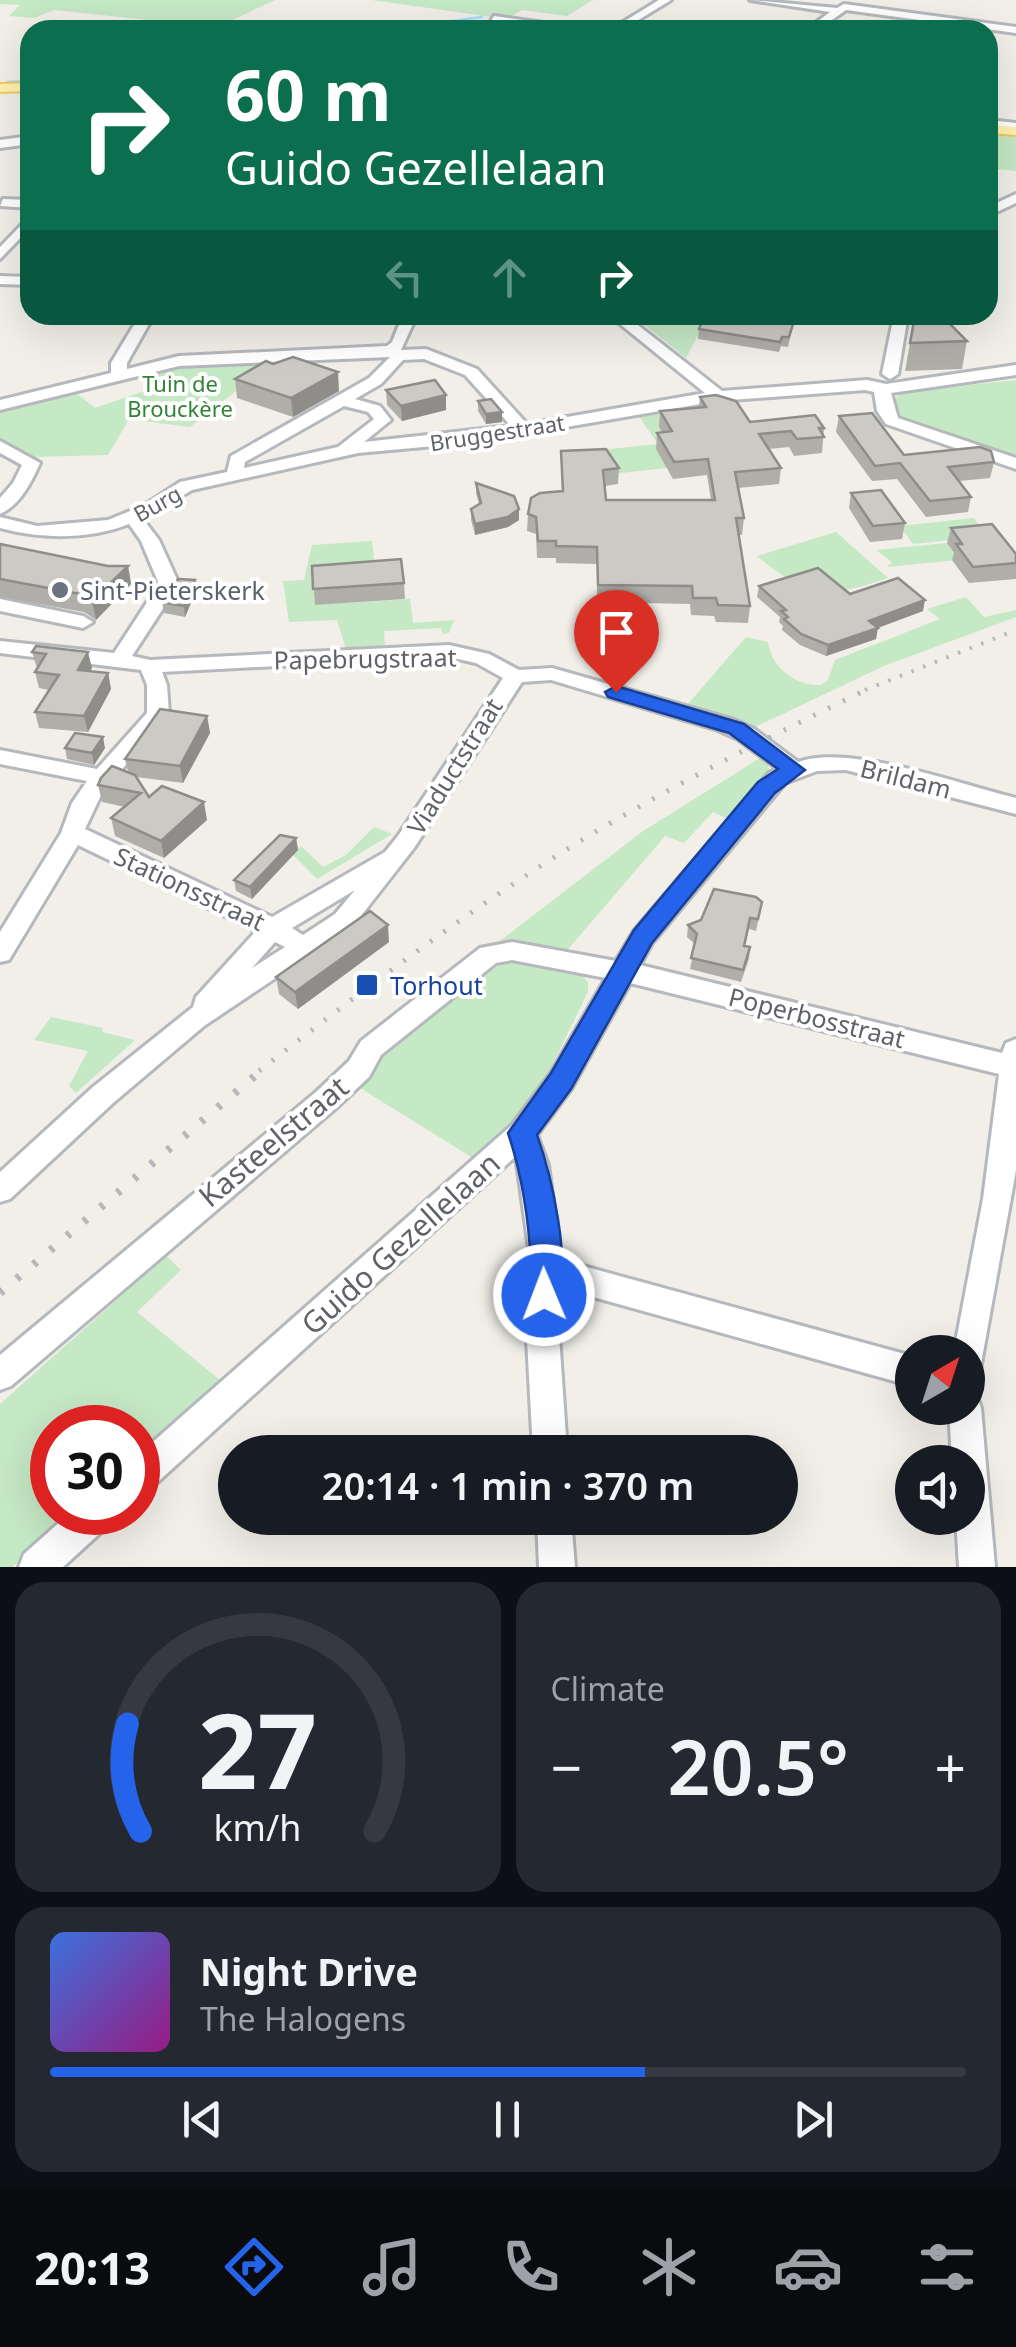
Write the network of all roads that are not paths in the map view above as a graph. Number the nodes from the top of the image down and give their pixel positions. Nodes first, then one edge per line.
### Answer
1 (666, 0) edge
2 (756, 0) edge
3 (842, 6) edge
4 (494, 18) dead end
5 (508, 20) edge
6 (631, 20) edge
7 (944, 20) edge
8 (16, 185) dead end
9 (2, 210) edge
10 (20, 230) edge
11 (0, 255) edge
12 (140, 325) edge
13 (406, 325) edge
14 (629, 325) edge
15 (898, 325) edge
16 (396, 350) junction
17 (1016, 370) edge
18 (120, 374) junction
19 (883, 382) junction
20 (716, 394) junction
21 (341, 400) junction
22 (0, 405) edge
23 (522, 428) junction
24 (0, 446) edge
25 (344, 451) junction
26 (1016, 464) edge
27 (235, 474) junction
28 (0, 509) edge
29 (133, 518) junction
30 (0, 522) edge
31 (20, 530) junction
32 (0, 542) edge
33 (0, 606) edge
34 (82, 622) dead end
35 (0, 647) edge
36 (122, 656) junction
37 (150, 666) junction
38 (514, 676) junction
39 (0, 757) edge
40 (794, 770) junction
41 (106, 778) junction
42 (1016, 806) edge
43 (73, 833) junction
44 (392, 856) junction
45 (274, 928) junction
46 (305, 947) junction
47 (0, 953) edge
48 (619, 973) junction
49 (195, 1019) junction
50 (1015, 1061) edge
51 (522, 1133) junction
52 (0, 1190) edge
53 (1007, 1204) edge
54 (547, 1270) junction
55 (975, 1335) edge
56 (895, 1366) edge
57 (0, 1375) edge
58 (966, 1425) edge
59 (549, 1435) edge
60 (160, 1457) edge
61 (72, 1535) edge
62 (555, 1535) edge
63 (37, 1567) edge
64 (557, 1567) edge
65 (976, 1567) edge

1 - 6 street
2 - 3 street
3 - 7 street
4 - 5 street
8 - 9 street
10 - 11 street
12 - 18 street
13 - 16 street
14 - 20 street
15 - 19 street
16 - 18 street
16 - 21 street
16 - 23 street
17 - 19 street, Bruggestraat
18 - 22 street
19 - 20 street, Bruggestraat
19 - 26 street
20 - 23 street, Bruggestraat
21 - 25 street, Burg
21 - 27 street
23 - 25 street, Bruggestraat
24 - 28 street
25 - 27 street, Burg
27 - 29 street, Burg
29 - 31 street, Burg
29 - 36 street
30 - 31 street
31 - 32 street
33 - 34 street
35 - 36 street
36 - 37 street
37 - 38 street, Papebrugstraat
37 - 41 street
38 - 40 street, Papebrugstraat
38 - 44 street, Viaductstraat
39 - 41 street
40 - 42 street, Brildam
40 - 48 street, Guido Gezellelaan
41 - 43 street
43 - 45 street, Stationsstraat
43 - 47 street
44 - 45 street, Viaductstraat
44 - 46 street, Viaductstraat
45 - 46 street, Stationsstraat
45 - 49 street, Viaductstraat
46 - 49 street, Viaductstraat
48 - 50 street, Poperbosstraat
48 - 51 street, Guido Gezellelaan
48 - 57 street, Kasteelstraat
49 - 52 street
50 - 53 street, Poperbosstraat
51 - 54 street
51 - 60 street, Guido Gezellelaan
53 - 55 street, Poperbosstraat
54 - 56 street
54 - 59 street
58 - 65 street
61 - 63 street
62 - 64 street

